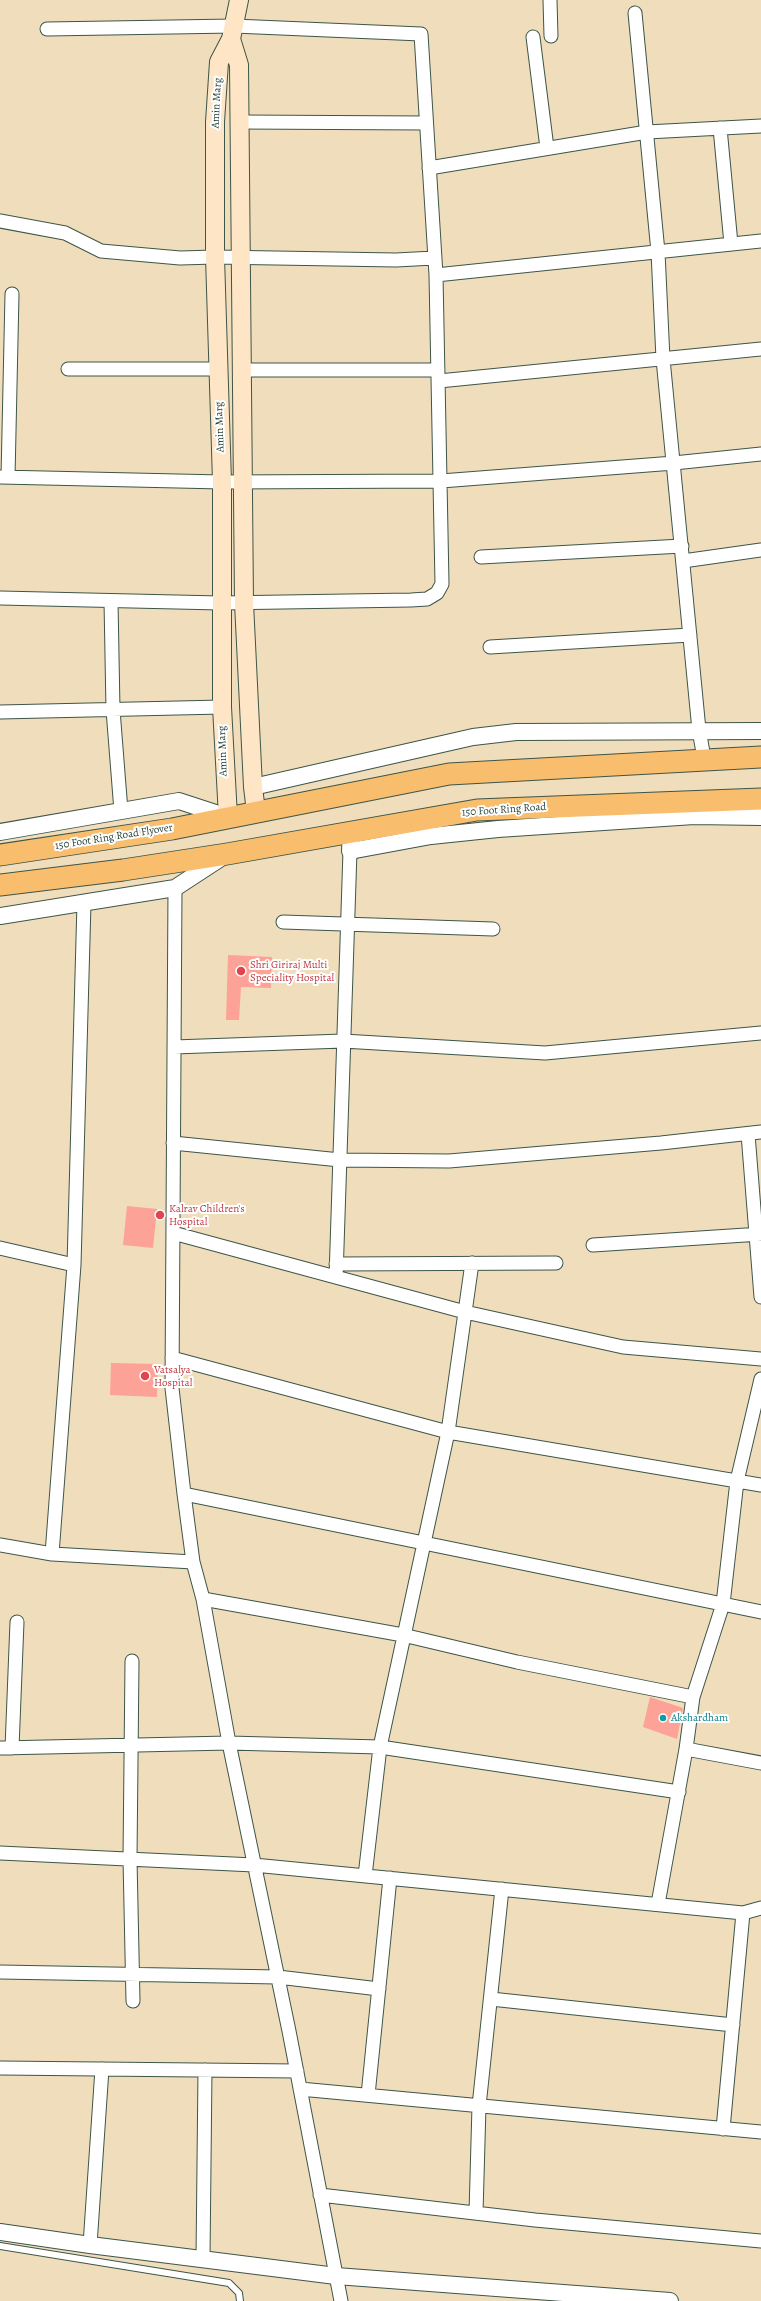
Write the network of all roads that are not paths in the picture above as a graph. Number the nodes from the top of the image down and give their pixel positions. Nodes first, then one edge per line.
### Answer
1 (239, 0) edge
2 (550, 0) edge
3 (635, 13) dead end
4 (47, 29) dead end
5 (232, 32) junction
6 (551, 36) dead end
7 (533, 38) dead end
8 (238, 122) junction
9 (426, 123) junction
10 (761, 126) edge
11 (720, 128) junction
12 (647, 132) junction
13 (547, 148) junction
14 (428, 168) junction
15 (0, 221) edge
16 (761, 241) edge
17 (731, 244) junction
18 (658, 252) junction
19 (215, 256) junction
20 (240, 257) junction
21 (434, 258) junction
22 (436, 275) junction
23 (12, 294) dead end
24 (761, 349) edge
25 (663, 359) junction
26 (68, 369) dead end
27 (218, 369) junction
28 (242, 370) junction
29 (438, 375) junction
30 (761, 454) edge
31 (674, 463) junction
32 (4, 477) edge
33 (441, 481) junction
34 (222, 482) junction
35 (243, 482) junction
36 (682, 546) junction
37 (761, 550) edge
38 (481, 557) dead end
39 (683, 560) junction
40 (0, 598) edge
41 (111, 602) junction
42 (220, 603) junction
43 (244, 603) junction
44 (690, 635) junction
45 (490, 647) dead end
46 (222, 707) junction
47 (112, 710) junction
48 (0, 712) edge
49 (699, 730) junction
50 (761, 731) edge
51 (761, 757) edge
52 (704, 758) junction
53 (253, 787) junction
54 (761, 799) edge
55 (121, 811) junction
56 (256, 812) junction
57 (761, 816) edge
58 (228, 818) junction
59 (0, 832) edge
60 (351, 842) junction
61 (227, 854) junction
62 (0, 855) edge
63 (0, 885) edge
64 (175, 888) junction
65 (84, 903) junction
66 (0, 916) edge
67 (283, 922) dead end
68 (347, 926) junction
69 (493, 929) dead end
70 (761, 1032) edge
71 (344, 1041) junction
72 (174, 1047) junction
73 (755, 1133) edge
74 (173, 1143) junction
75 (340, 1160) junction
76 (173, 1233) junction
77 (759, 1235) edge
78 (593, 1245) dead end
79 (0, 1248) edge
80 (556, 1263) dead end
81 (472, 1264) junction
82 (74, 1265) junction
83 (336, 1270) junction
84 (761, 1297) edge
85 (466, 1312) junction
86 (172, 1358) junction
87 (761, 1359) edge
88 (761, 1379) edge
89 (448, 1432) junction
90 (737, 1481) junction
91 (761, 1485) edge
92 (184, 1494) junction
93 (0, 1545) edge
94 (424, 1545) junction
95 (52, 1554) junction
96 (194, 1562) junction
97 (203, 1599) junction
98 (723, 1604) junction
99 (761, 1612) edge
100 (17, 1622) dead end
101 (403, 1635) junction
102 (132, 1662) dead end
103 (693, 1697) junction
104 (229, 1743) junction
105 (131, 1745) junction
106 (380, 1747) junction
107 (6, 1748) edge
108 (686, 1749) junction
109 (761, 1763) edge
110 (679, 1792) junction
111 (0, 1853) edge
112 (130, 1859) junction
113 (254, 1865) junction
114 (365, 1876) junction
115 (390, 1878) junction
116 (502, 1889) junction
117 (658, 1904) junction
118 (761, 1908) edge
119 (743, 1913) junction
120 (0, 1972) edge
121 (133, 1976) junction
122 (278, 1978) junction
123 (379, 1989) junction
124 (491, 1999) junction
125 (133, 2001) dead end
126 (733, 2024) junction
127 (0, 2068) edge
128 (102, 2069) junction
129 (204, 2070) junction
130 (296, 2071) junction
131 (300, 2089) junction
132 (368, 2095) junction
133 (479, 2106) junction
134 (723, 2129) junction
135 (761, 2132) edge
136 (320, 2195) junction
137 (476, 2213) junction
138 (0, 2232) edge
139 (761, 2241) edge
140 (90, 2245) junction
141 (0, 2246) edge
142 (203, 2258) junction
143 (336, 2276) junction
144 (589, 2298) edge
145 (240, 2301) edge
146 (341, 2301) edge
147 (670, 2301) edge

1 - 5 main road, Amin Marg
2 - 6 street
3 - 12 street
4 - 5 street
5 - 8 main road, Amin Marg
5 - 9 street
5 - 19 main road, Amin Marg
7 - 13 street
8 - 9 street
8 - 20 main road, Amin Marg
9 - 14 street
10 - 11 street
11 - 12 street
11 - 17 street
12 - 13 street
12 - 18 street
13 - 14 street
14 - 21 street
15 - 19 street
16 - 17 street
17 - 18 street
18 - 22 street
18 - 25 street
19 - 20 street
19 - 27 main road, Amin Marg
20 - 21 street
20 - 28 main road, Amin Marg
21 - 22 street
22 - 29 street
23 - 32 street
24 - 25 street
25 - 29 street
25 - 31 street
26 - 27 street
27 - 34 main road, Amin Marg
28 - 29 street
28 - 35 main road, Amin Marg
29 - 33 street
30 - 31 street
31 - 33 street
31 - 36 street
32 - 34 street
33 - 35 street
33 - 43 street
34 - 35 street
34 - 42 main road, Amin Marg
35 - 43 main road, Amin Marg
36 - 38 street
36 - 39 street
37 - 39 street
39 - 44 street
40 - 41 street
41 - 42 street
41 - 47 street
42 - 43 street
42 - 46 main road, Amin Marg
43 - 53 main road, Amin Marg
44 - 45 street
44 - 49 street
46 - 47 street
46 - 58 main road, Amin Marg
47 - 48 street
47 - 55 street
49 - 50 street
49 - 52 street
49 - 53 street
51 - 52 highway
52 - 56 highway
53 - 56 main road, Amin Marg
54 - 60 highway, 150 Foot Ring Road
55 - 58 street
55 - 59 street
56 - 58 highway
57 - 60 street
58 - 62 highway, 150 Foot Ring Road Flyover
60 - 61 highway, 150 Foot Ring Road
60 - 68 street
61 - 63 highway
61 - 64 street
64 - 65 street
64 - 72 street
65 - 66 street
65 - 82 street
67 - 68 street
68 - 69 street
68 - 71 street
70 - 71 street
71 - 72 street
71 - 75 street
72 - 74 street
73 - 75 street
73 - 77 street
74 - 75 street
74 - 76 street
75 - 83 street
76 - 83 street
76 - 86 street
77 - 78 street
77 - 84 street
79 - 82 street
80 - 81 street
81 - 83 street
81 - 85 street
82 - 95 street
83 - 85 street
85 - 87 street
85 - 89 street
86 - 89 street
86 - 92 street
88 - 90 street
89 - 90 street
89 - 94 street
90 - 91 street
90 - 98 street
92 - 94 street
92 - 96 street
93 - 95 street
94 - 98 street
94 - 101 street
95 - 96 street
96 - 97 street
97 - 101 street
97 - 104 street
98 - 99 street
98 - 103 street
100 - 107 street
101 - 103 street
101 - 106 street
102 - 105 street
103 - 108 street
104 - 105 street
104 - 106 street
104 - 113 street
105 - 107 street
105 - 112 street
106 - 110 street
106 - 114 street
108 - 109 street
108 - 110 street
110 - 117 street
111 - 112 street
112 - 113 street
112 - 121 street
113 - 114 street
113 - 122 street
114 - 115 street
115 - 116 street
115 - 123 street
116 - 117 street
116 - 124 street
117 - 119 street
118 - 119 street
119 - 126 street
120 - 121 street
121 - 122 street
121 - 125 street
122 - 123 street
122 - 130 street
123 - 132 street
124 - 126 street
124 - 133 street
126 - 134 street
127 - 128 street
128 - 129 street
128 - 140 street
129 - 130 street
129 - 142 street
130 - 131 street
131 - 132 street
131 - 136 street
132 - 133 street
133 - 134 street
133 - 137 street
134 - 135 street
136 - 137 street
136 - 143 street
137 - 139 street
138 - 140 street
140 - 142 street
141 - 145 lane
142 - 143 street
143 - 144 street
143 - 146 street
144 - 147 street

